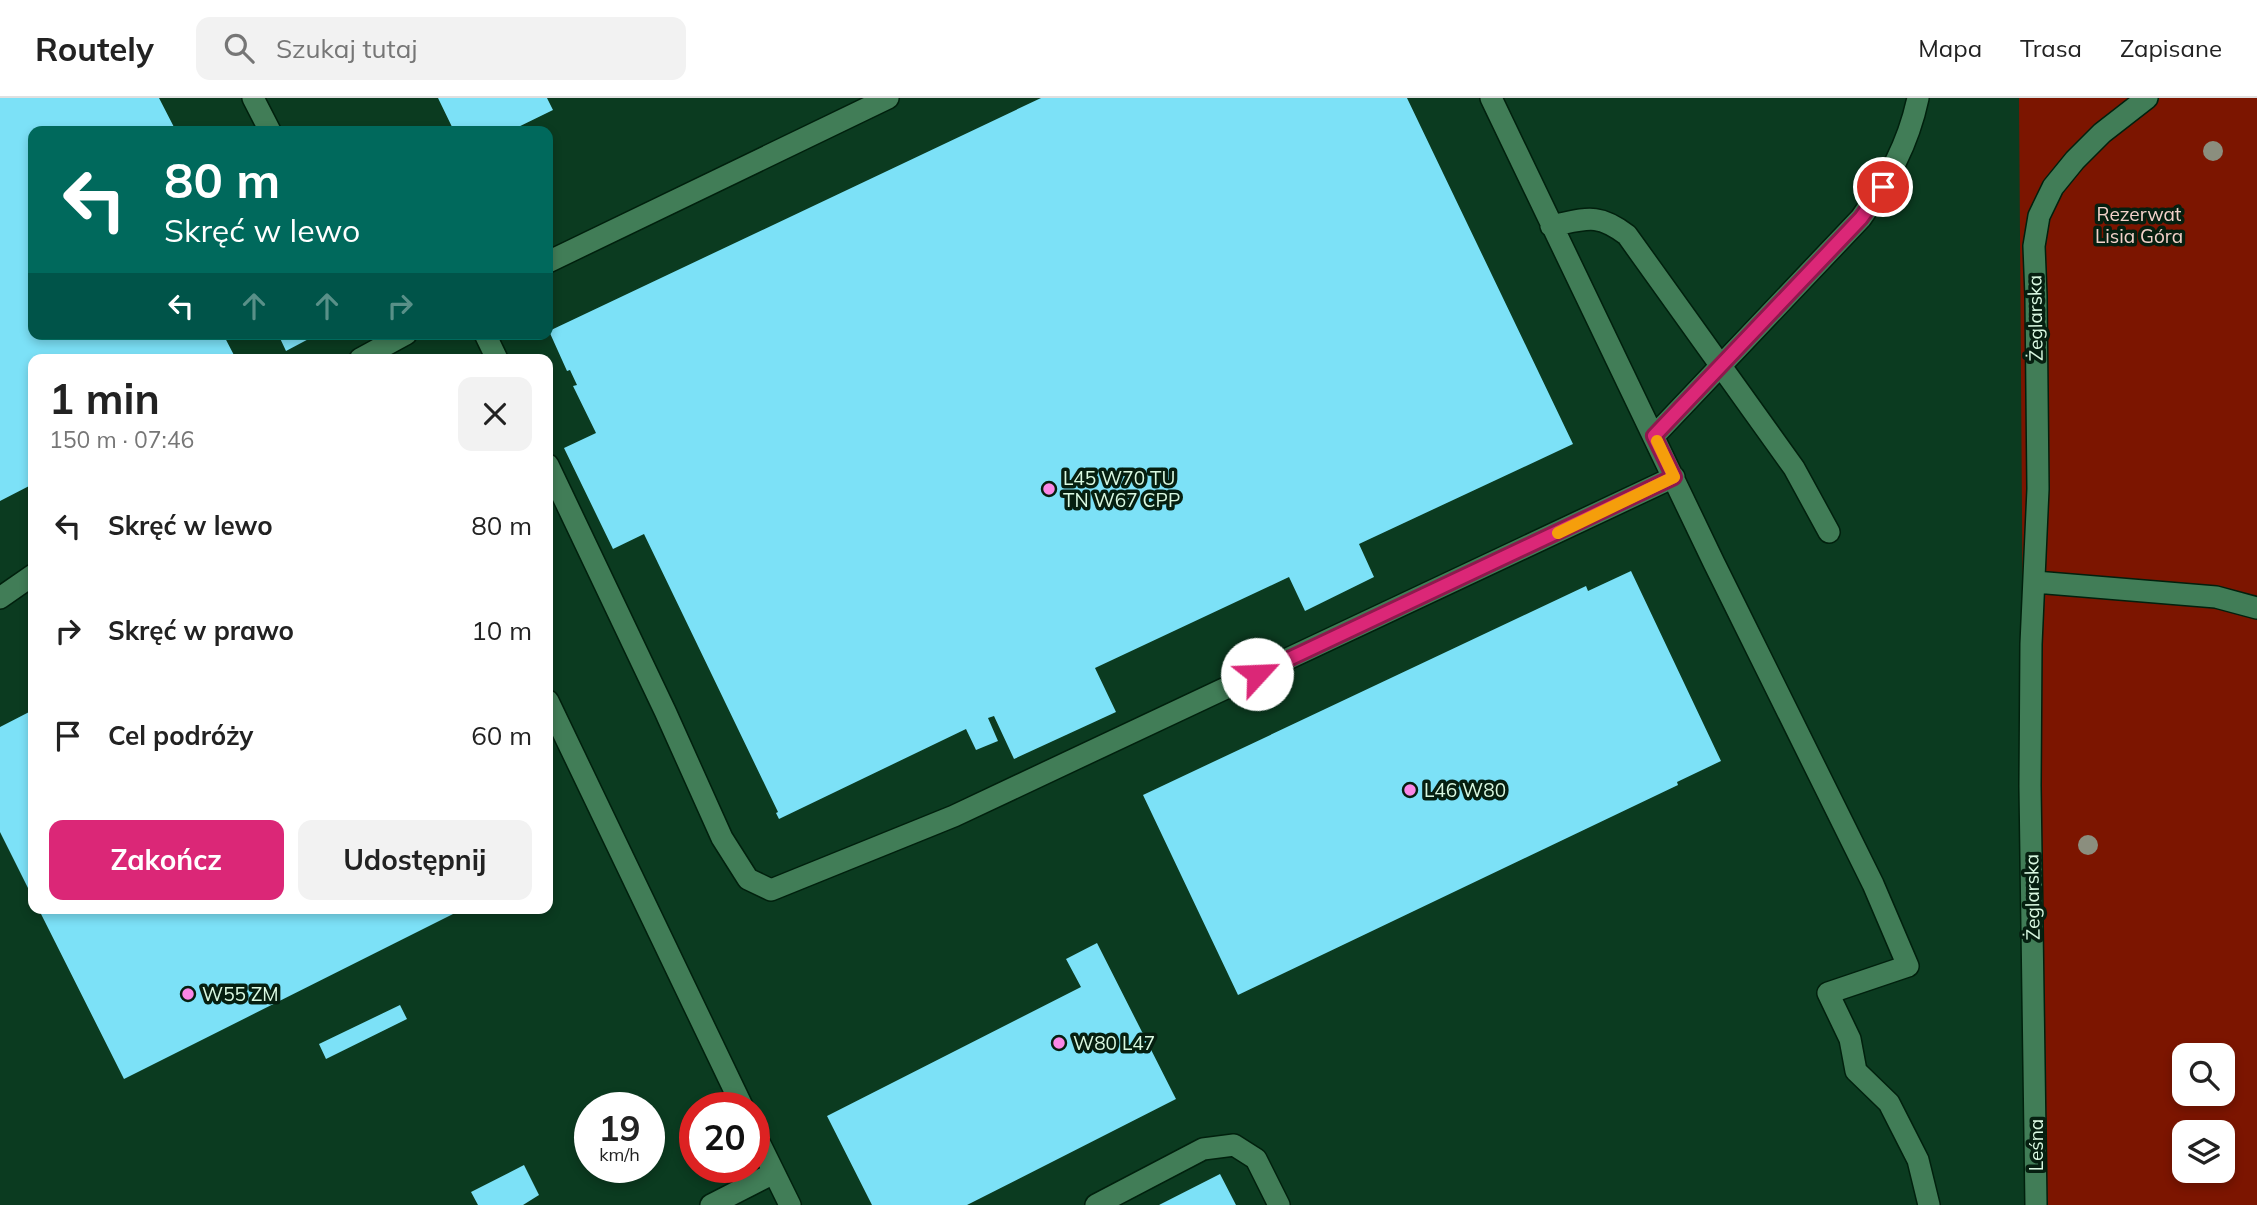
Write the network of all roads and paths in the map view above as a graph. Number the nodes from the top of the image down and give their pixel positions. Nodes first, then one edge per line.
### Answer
1 (253, 98) edge
2 (888, 98) edge
3 (1491, 98) edge
4 (1918, 98) edge
5 (2147, 98) edge
6 (267, 126) edge
7 (1551, 226) junction
8 (553, 260) edge
9 (1721, 365) junction
10 (1654, 436) junction
11 (553, 475) edge
12 (1674, 477) junction
13 (1829, 532) dead end
14 (28, 578) edge
15 (2035, 582) junction
16 (0, 598) edge
17 (2257, 608) edge
18 (553, 711) edge
19 (2035, 1085) joint
20 (735, 1092) edge
21 (770, 1165) edge
22 (774, 1173) junction
23 (711, 1205) edge
24 (790, 1205) edge
25 (1096, 1205) edge
26 (1279, 1205) edge
27 (1929, 1205) edge
28 (2036, 1205) edge

1 - 6 street
2 - 8 street
3 - 7 street
4 - 9 street
5 - 15 street, Żeglarska
7 - 9 street
7 - 10 street
9 - 10 street
9 - 13 street
10 - 12 street
11 - 12 street
12 - 27 street
14 - 16 street
15 - 17 street
15 - 19 street, Żeglarska
18 - 20 street
19 - 28 street, Leśna
21 - 22 street
22 - 23 street
22 - 24 street
25 - 26 street

